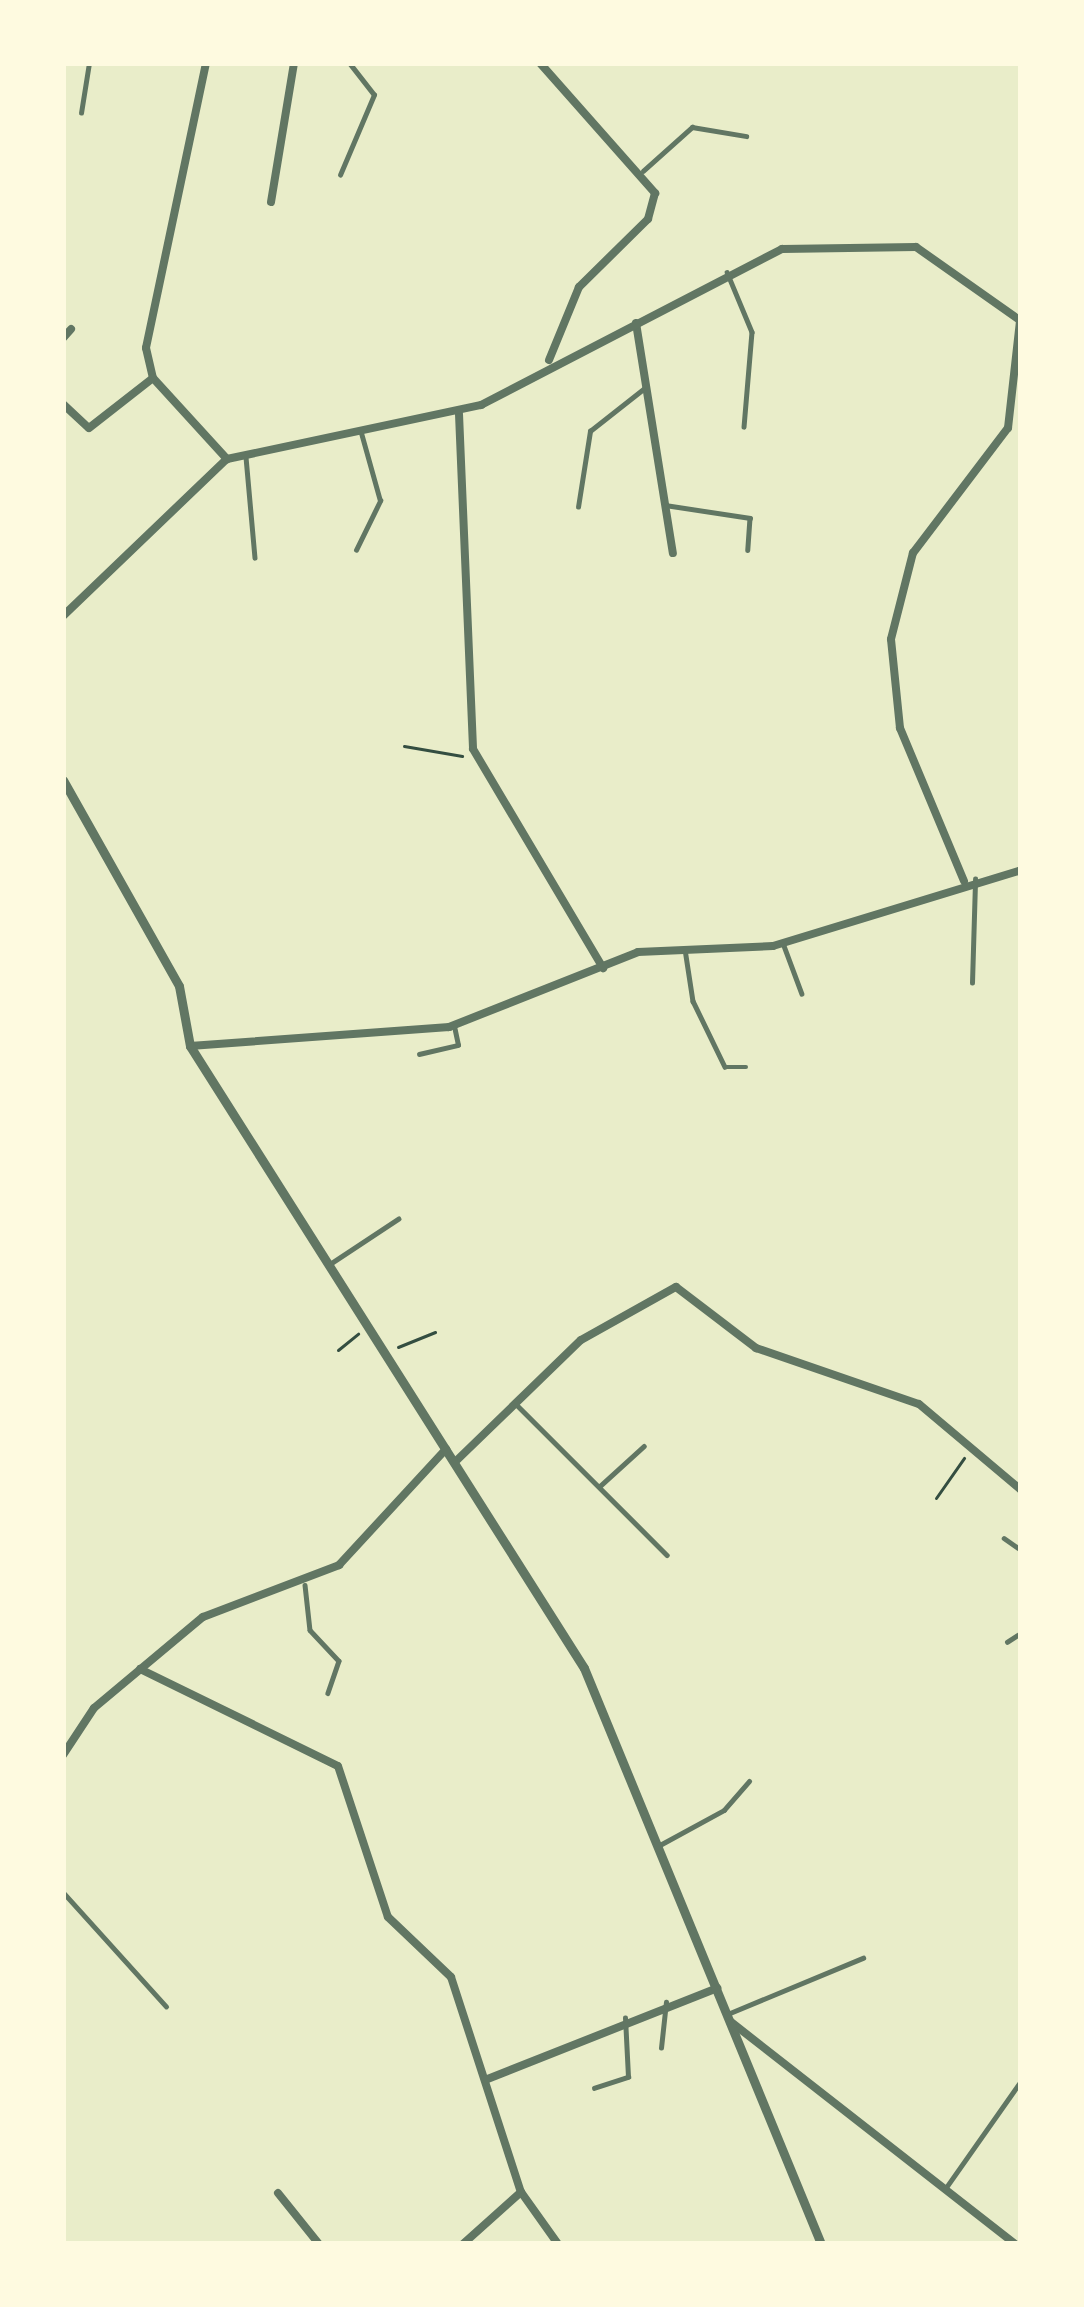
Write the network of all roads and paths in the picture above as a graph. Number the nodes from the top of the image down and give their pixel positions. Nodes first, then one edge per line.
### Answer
1 (89, 63) edge
2 (206, 63) edge
3 (294, 63) edge
4 (349, 63) edge
5 (540, 63) edge
6 (81, 113) dead end
7 (746, 136) dead end
8 (643, 171) junction
9 (340, 175) dead end
10 (271, 202) dead end
11 (727, 272) junction
12 (1020, 321) edge
13 (636, 323) junction
14 (70, 329) dead end
15 (63, 338) edge
16 (549, 362) junction
17 (152, 378) junction
18 (646, 387) junction
19 (63, 404) edge
20 (459, 414) junction
21 (359, 427) junction
22 (744, 427) dead end
23 (245, 454) junction
24 (227, 459) junction
25 (665, 505) junction
26 (578, 507) dead end
27 (356, 550) dead end
28 (748, 550) dead end
29 (673, 553) dead end
30 (255, 558) dead end
31 (63, 616) edge
32 (404, 746) dead end
33 (477, 759) junction
34 (63, 780) edge
35 (1021, 871) edge
36 (969, 880) junction
37 (783, 943) junction
38 (685, 949) junction
39 (603, 968) junction
40 (972, 983) dead end
41 (802, 994) dead end
42 (454, 1026) junction
43 (190, 1046) junction
44 (419, 1054) dead end
45 (746, 1067) dead end
46 (398, 1219) dead end
47 (330, 1264) junction
48 (369, 1325) junction
49 (435, 1332) dead end
50 (338, 1350) dead end
51 (385, 1352) junction
52 (518, 1405) junction
53 (644, 1446) dead end
54 (972, 1446) junction
55 (447, 1448) junction
56 (455, 1462) junction
57 (600, 1486) junction
58 (1021, 1490) edge
59 (936, 1498) dead end
60 (1004, 1538) dead end
61 (1021, 1550) edge
62 (667, 1555) dead end
63 (305, 1585) junction
64 (1021, 1633) edge
65 (1007, 1642) dead end
66 (140, 1669) junction
67 (328, 1693) dead end
68 (63, 1729) edge
69 (71, 1737) junction
70 (63, 1756) edge
71 (748, 1781) dead end
72 (658, 1846) junction
73 (63, 1892) edge
74 (863, 1958) dead end
75 (717, 1988) junction
76 (666, 2002) junction
77 (166, 2006) dead end
78 (728, 2017) junction
79 (625, 2018) junction
80 (661, 2048) dead end
81 (485, 2080) junction
82 (1021, 2081) edge
83 (594, 2088) dead end
84 (944, 2189) junction
85 (521, 2192) junction
86 (278, 2193) dead end
87 (319, 2244) edge
88 (463, 2244) edge
89 (558, 2244) edge
90 (821, 2244) edge
91 (1015, 2244) edge

1 - 6 lane
2 - 17 street
3 - 10 street
4 - 9 lane
5 - 8 street
7 - 8 lane
8 - 16 street
11 - 12 street
11 - 13 street
11 - 22 lane
12 - 36 street
13 - 16 street
13 - 18 street
14 - 15 street
16 - 20 street
17 - 19 street
17 - 24 street
18 - 25 street
18 - 26 lane
20 - 21 street
20 - 33 street
21 - 23 street
21 - 27 lane
23 - 24 street
23 - 30 lane
24 - 31 street
25 - 28 lane
25 - 29 street
32 - 33 path
33 - 39 street
34 - 43 street
35 - 36 street
36 - 37 street
36 - 40 lane
37 - 38 street
37 - 41 lane
38 - 39 street
38 - 45 lane
39 - 42 street
42 - 43 street
42 - 44 lane
43 - 47 street
46 - 47 lane
47 - 48 street
48 - 50 path
48 - 51 street
49 - 51 path
51 - 55 street
52 - 54 street
52 - 56 street
52 - 57 lane
53 - 57 lane
54 - 58 street
54 - 59 path
55 - 56 street
55 - 63 street
56 - 72 street
57 - 62 lane
60 - 61 lane
63 - 66 street
63 - 67 lane
64 - 65 lane
66 - 69 street
66 - 81 street
68 - 69 lane
69 - 70 street
71 - 72 lane
72 - 75 street
73 - 77 lane
74 - 78 lane
75 - 76 street
75 - 78 street
76 - 79 street
76 - 80 lane
78 - 84 street
78 - 90 street
79 - 81 street
79 - 83 lane
81 - 85 street
82 - 84 lane
84 - 91 street
85 - 88 street
85 - 89 street
86 - 87 street

